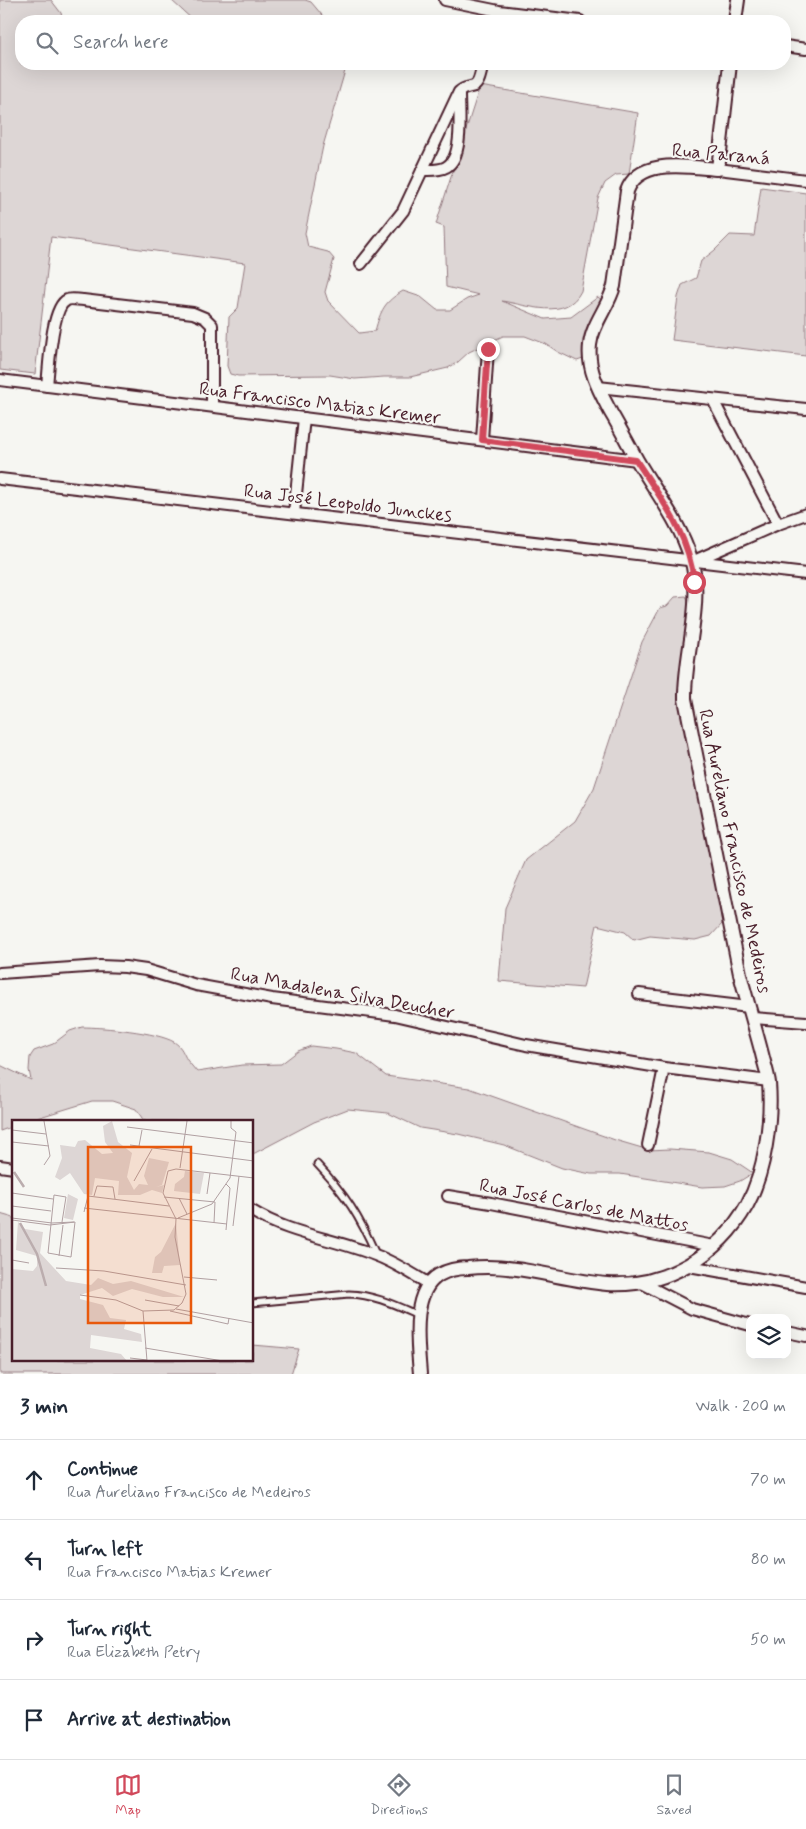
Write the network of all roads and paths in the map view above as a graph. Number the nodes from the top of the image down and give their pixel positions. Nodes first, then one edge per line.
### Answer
1 (445, 0) edge
2 (738, 0) edge
3 (494, 15) edge
4 (736, 15) edge
5 (791, 47) edge
6 (806, 48) edge
7 (481, 70) edge
8 (729, 70) edge
9 (459, 92) junction
10 (718, 169) junction
11 (422, 170) junction
12 (634, 177) joint
13 (806, 180) edge
14 (361, 264) dead end
15 (488, 349) dead end
16 (0, 380) edge
17 (47, 386) junction
18 (598, 387) junction
19 (713, 400) junction
20 (212, 406) junction
21 (806, 409) edge
22 (304, 418) junction
23 (482, 440) junction
24 (636, 460) junction
25 (0, 479) edge
26 (294, 513) junction
27 (806, 514) edge
28 (778, 524) junction
29 (692, 562) junction
30 (806, 574) edge
31 (0, 973) edge
32 (639, 994) dead end
33 (751, 1012) junction
34 (806, 1022) edge
35 (664, 1068) junction
36 (769, 1081) junction
37 (648, 1145) dead end
38 (317, 1164) dead end
39 (448, 1196) dead end
40 (254, 1212) edge
41 (714, 1246) junction
42 (376, 1255) junction
43 (688, 1266) junction
44 (642, 1283) junction
45 (429, 1284) junction
46 (806, 1287) edge
47 (254, 1303) edge
48 (419, 1316) junction
49 (746, 1324) edge
50 (791, 1333) edge
51 (806, 1336) edge
52 (420, 1374) edge

1 - 3 street
2 - 4 street
5 - 6 street
7 - 9 street
8 - 10 street
9 - 11 street
9 - 11 street
10 - 12 street, Rua Paraná
10 - 13 street, Rua Paraná
11 - 14 street
12 - 18 street, Rua Aureliano Francisco de Medeiros
15 - 23 street
16 - 17 street, Rua Francisco Matias Kremer
17 - 20 street, Rua Francisco Matias Kremer
17 - 20 street
18 - 19 street
18 - 24 street, Rua Aureliano Francisco de Medeiros
19 - 21 street
19 - 28 street
20 - 22 street, Rua Francisco Matias Kremer
22 - 23 street, Rua Francisco Matias Kremer
22 - 26 street
23 - 24 street, Rua Francisco Matias Kremer
24 - 29 street, Rua Aureliano Francisco de Medeiros
25 - 26 street, Rua José Leopoldo Junckes
26 - 29 street, Rua José Leopoldo Junckes
27 - 28 street
28 - 29 street
29 - 30 street, Rua José Leopoldo Junckes
29 - 33 street, Rua Aureliano Francisco de Medeiros
31 - 35 street, Rua Madalena Silva Deucher
32 - 33 street
33 - 34 street
33 - 36 street, Rua Aureliano Francisco de Medeiros
35 - 36 street, Rua Madalena Silva Deucher
35 - 37 street
36 - 41 street, Rua Aureliano Francisco de Medeiros
38 - 42 lane
39 - 41 street, Rua José Carlos de Mattos
40 - 42 street
41 - 43 street, Rua Aureliano Francisco de Medeiros
42 - 45 street
43 - 44 street, Rua Aureliano Francisco de Medeiros
43 - 46 street
44 - 45 street, Rua Aureliano Francisco de Medeiros
44 - 49 street
45 - 48 street
47 - 48 lane
48 - 52 street
50 - 51 street

